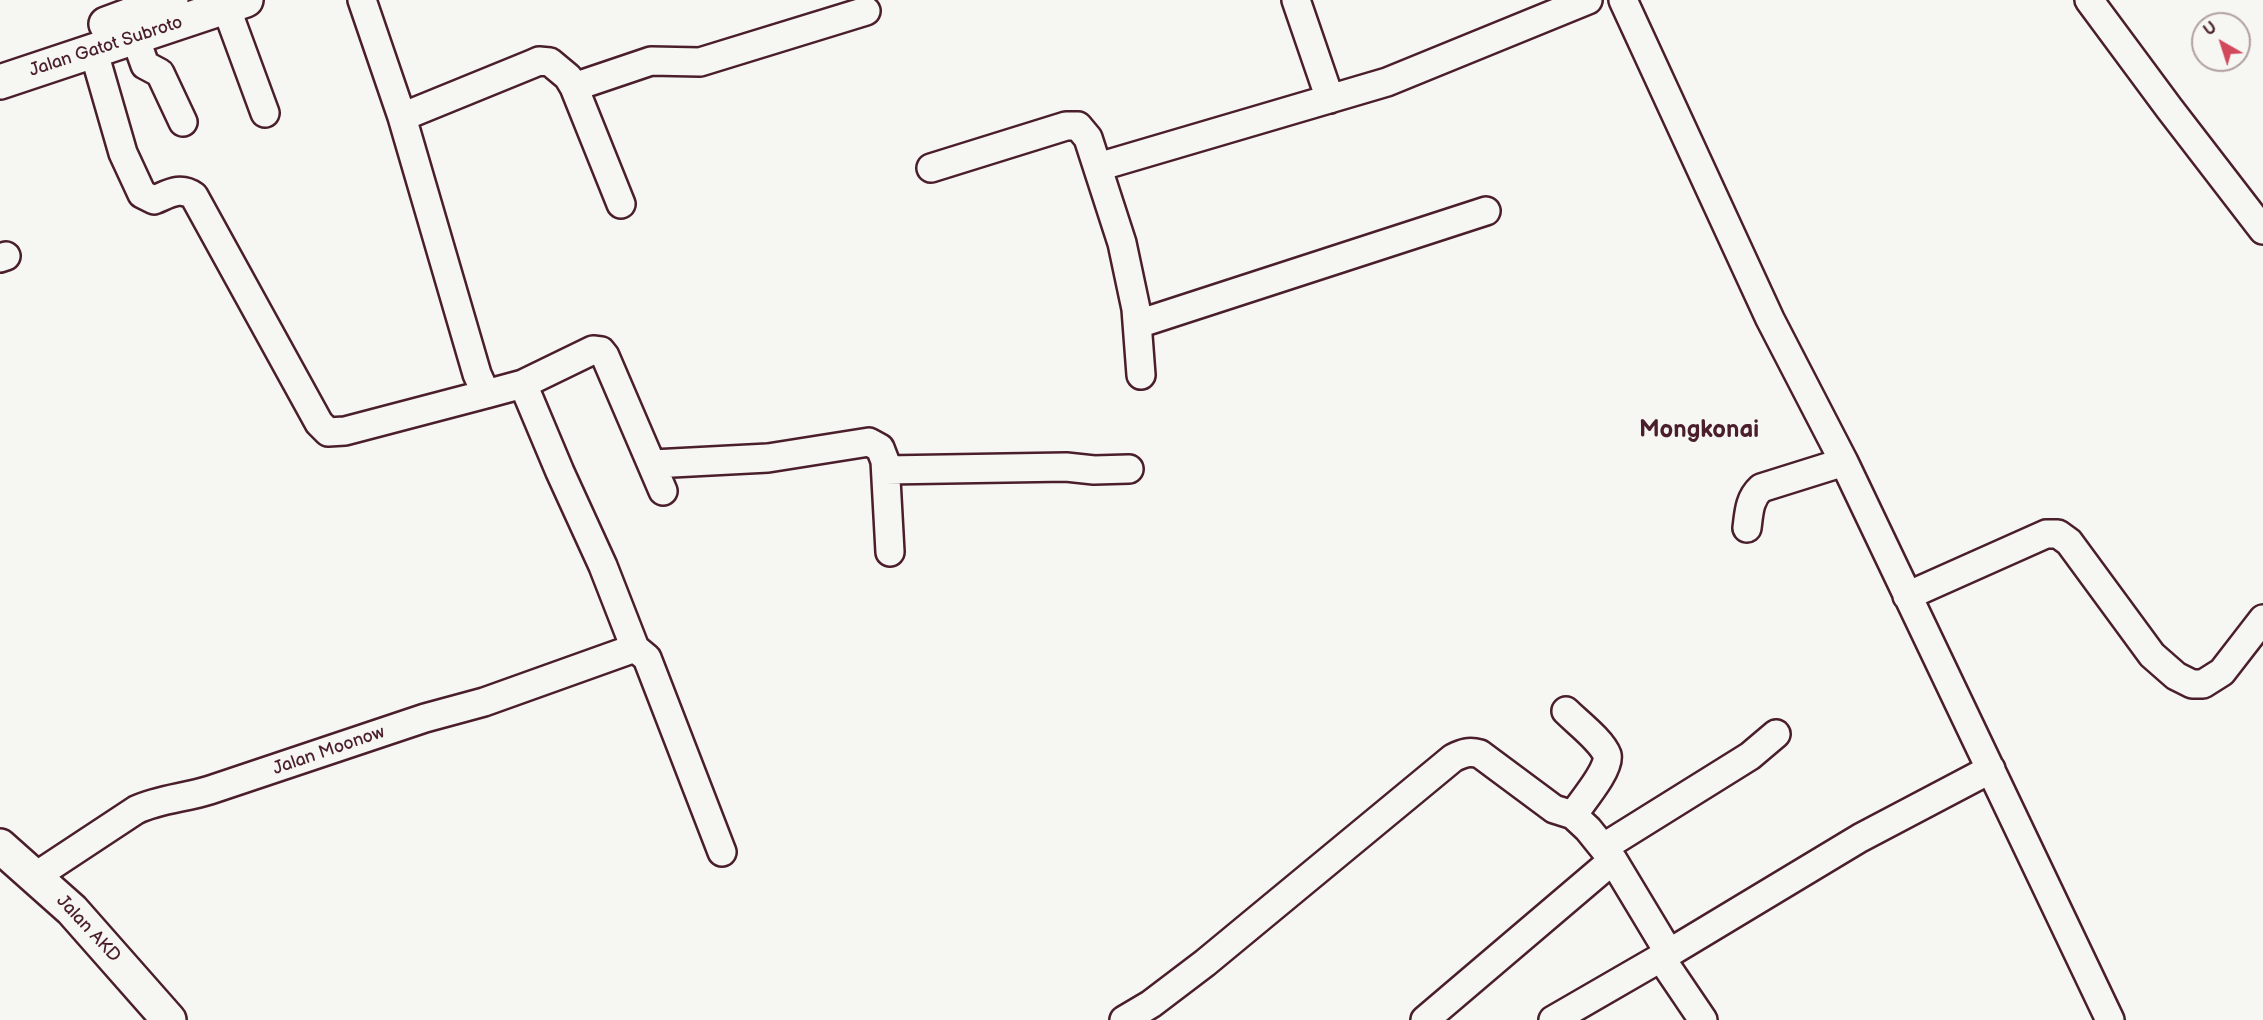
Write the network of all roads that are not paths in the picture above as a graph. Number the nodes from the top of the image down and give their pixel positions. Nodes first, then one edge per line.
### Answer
1 (362, 0) edge
2 (1296, 0) edge
3 (1588, 0) edge
4 (1623, 0) edge
5 (2089, 0) edge
6 (156, 3) edge
7 (236, 3) edge
8 (866, 11) dead end
9 (135, 37) junction
10 (93, 50) junction
11 (0, 61) edge
12 (0, 82) edge
13 (574, 87) junction
14 (1329, 99) junction
15 (265, 113) dead end
16 (402, 117) junction
17 (183, 122) dead end
18 (1098, 167) junction
19 (931, 168) dead end
20 (621, 204) dead end
21 (1486, 211) dead end
22 (2263, 230) edge
23 (1138, 324) junction
24 (1141, 375) dead end
25 (523, 384) junction
26 (486, 394) junction
27 (1844, 462) junction
28 (653, 464) junction
29 (1129, 469) dead end
30 (886, 470) junction
31 (663, 491) dead end
32 (1747, 528) dead end
33 (890, 552) dead end
34 (1907, 596) junction
35 (2263, 619) edge
36 (635, 648) junction
37 (1566, 711) dead end
38 (1776, 735) dead end
39 (1991, 769) junction
40 (1572, 815) junction
41 (0, 846) edge
42 (722, 852) dead end
43 (1609, 853) junction
44 (36, 876) junction
45 (1665, 956) junction
46 (169, 1020) edge
47 (1124, 1020) edge
48 (1425, 1020) edge
49 (1553, 1020) edge
50 (1702, 1020) edge
51 (2110, 1020) edge

1 - 16 street
2 - 14 street
3 - 14 street
4 - 27 street
5 - 22 street
6 - 11 highway, Jalan Gatot Subroto
7 - 9 highway, Jalan Gatot Subroto
7 - 15 street
8 - 13 street
9 - 10 highway, Jalan Gatot Subroto
9 - 17 street
10 - 12 highway, Jalan Gatot Subroto
10 - 26 street
13 - 16 street
13 - 20 street
14 - 18 street
16 - 26 street
18 - 19 street
18 - 23 street
21 - 23 street
23 - 24 street
25 - 26 street
25 - 28 street
25 - 36 street
27 - 32 street
27 - 34 street
28 - 30 street
28 - 31 street
29 - 30 street
30 - 33 street
34 - 35 street
34 - 39 street
36 - 42 street
36 - 44 street, Jalan Moonow
37 - 40 street
38 - 43 street
39 - 45 street
39 - 51 street
40 - 43 street
40 - 47 street
41 - 44 highway, Jalan AKD
43 - 45 street
43 - 48 street
44 - 46 highway, Jalan AKD
45 - 49 street
45 - 50 street

